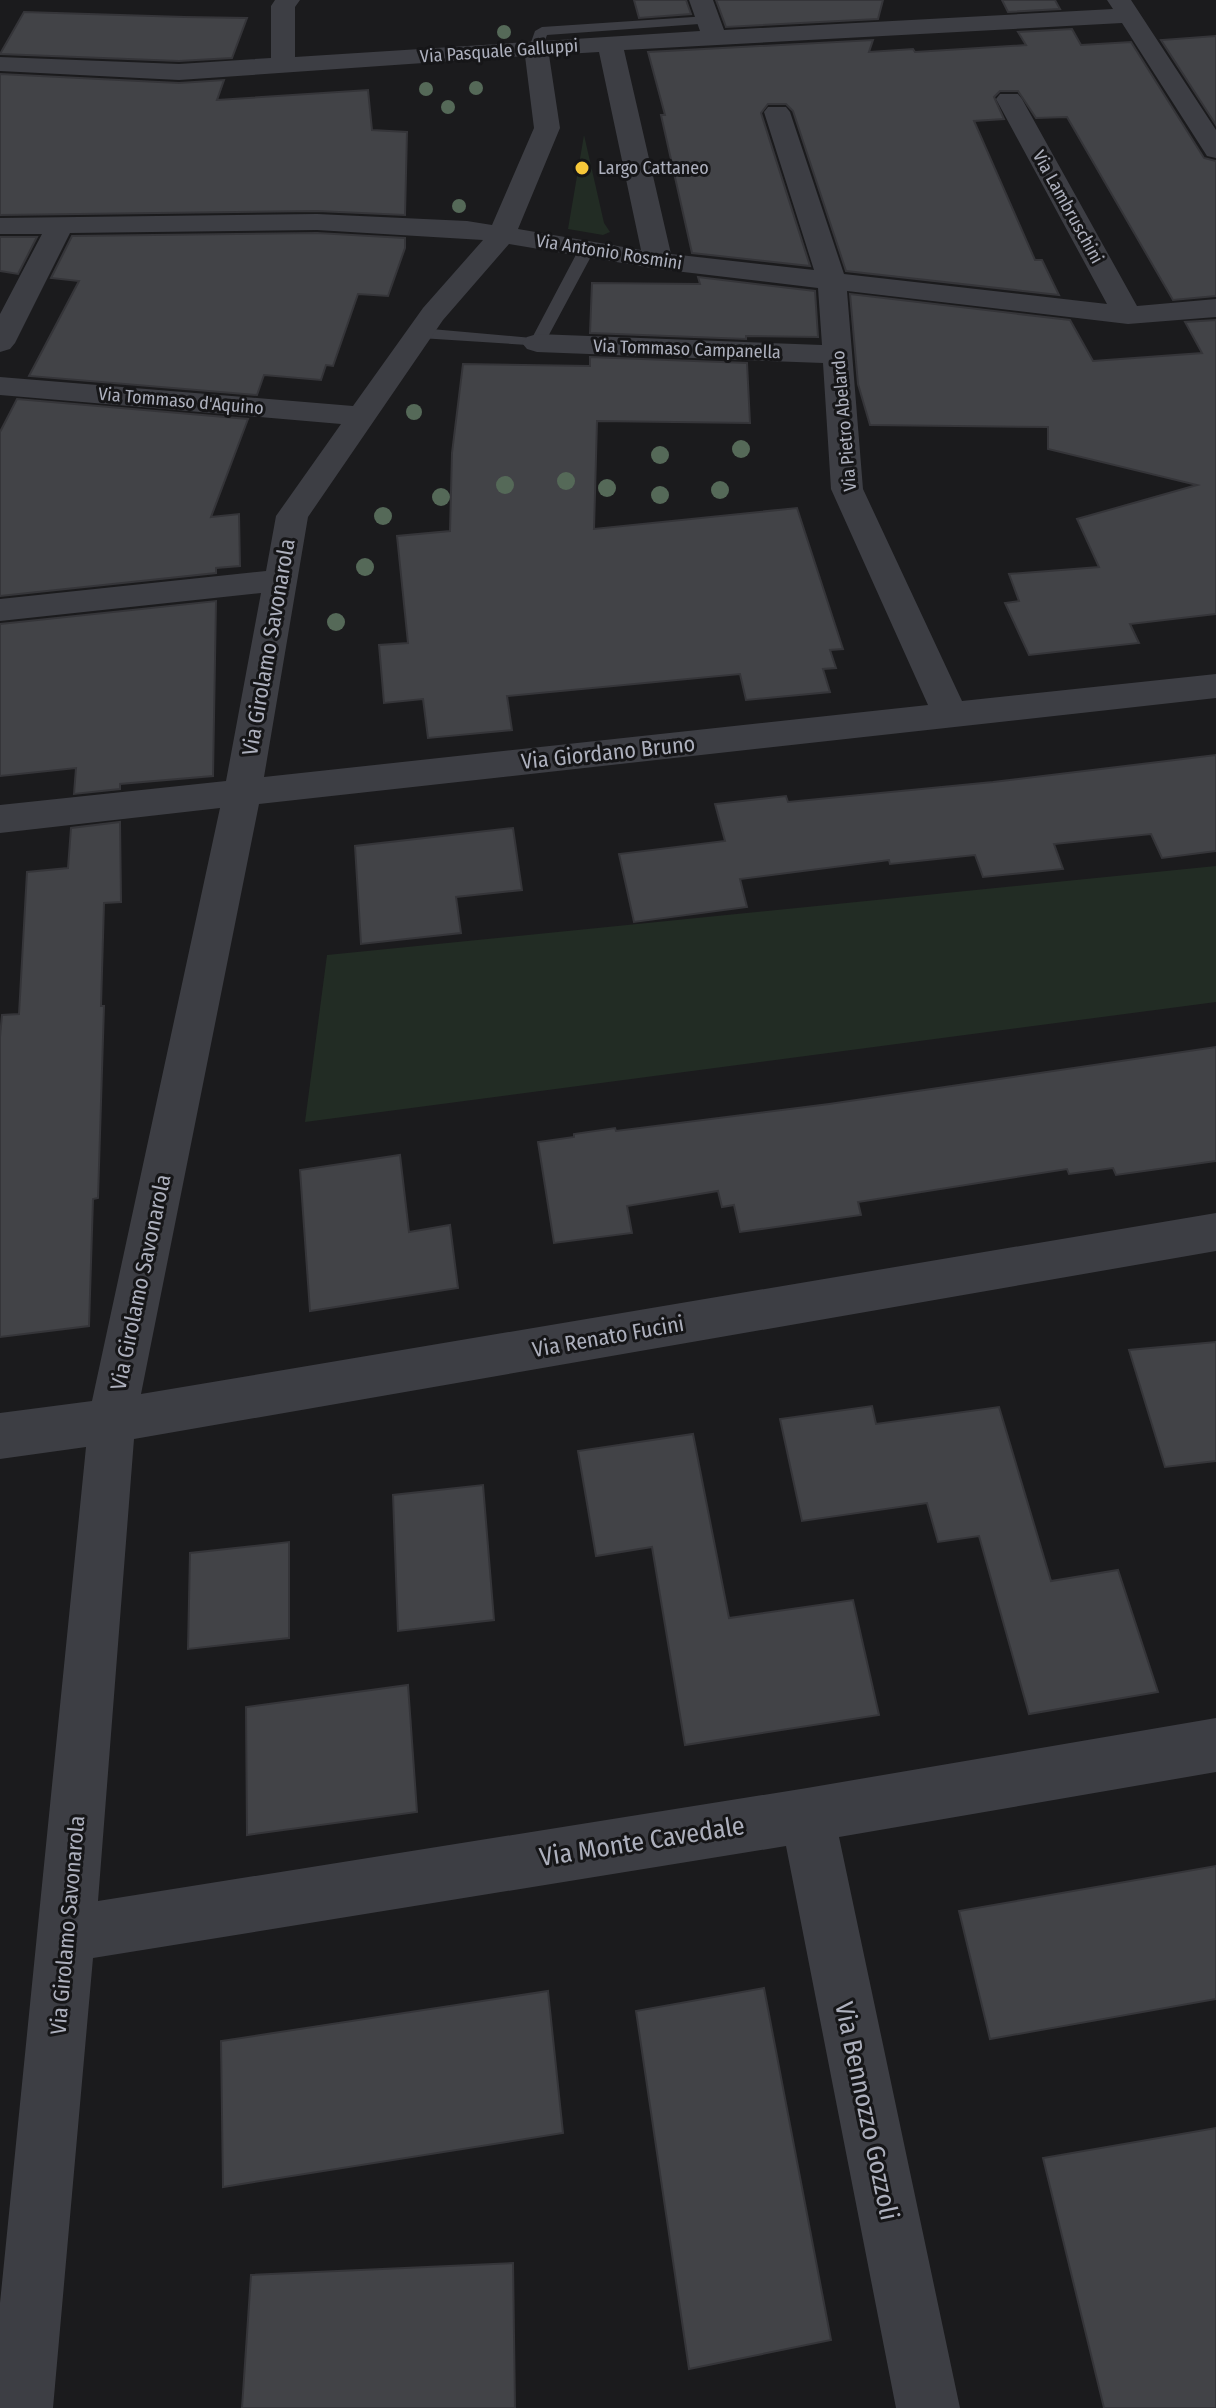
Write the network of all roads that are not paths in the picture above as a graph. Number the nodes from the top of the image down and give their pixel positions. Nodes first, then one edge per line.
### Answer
1 (288, 0) edge
2 (1124, 8) edge
3 (708, 19) edge
4 (610, 44) junction
5 (536, 48) junction
6 (0, 64) edge
7 (283, 65) junction
8 (1009, 99) dead end
9 (777, 112) dead end
10 (1216, 150) edge
11 (0, 226) edge
12 (59, 227) junction
13 (502, 235) junction
14 (587, 249) junction
15 (658, 261) junction
16 (832, 281) junction
17 (1216, 308) edge
18 (1128, 315) junction
19 (420, 333) junction
20 (0, 343) edge
21 (537, 343) junction
22 (838, 355) junction
23 (0, 386) edge
24 (362, 416) junction
25 (281, 580) junction
26 (0, 610) edge
27 (1216, 686) edge
28 (951, 716) junction
29 (243, 790) junction
30 (0, 819) edge
31 (1216, 1232) edge
32 (112, 1421) junction
33 (0, 1436) edge
34 (1216, 1745) edge
35 (807, 1815) junction
36 (67, 1934) junction
37 (21, 2408) edge
38 (928, 2408) edge

1 - 7 street
2 - 3 street, Via Pasquale Galluppi
2 - 10 street
3 - 4 street, Via Pasquale Galluppi
3 - 5 lane
4 - 5 street, Via Pasquale Galluppi
4 - 15 street
5 - 7 street, Via Pasquale Galluppi
5 - 13 street
6 - 7 street, Via Pasquale Galluppi
8 - 18 street, Via Lambruschini
9 - 16 street, Via Pietro Abelardo
11 - 12 street, Via Antonio Rosmini
12 - 13 street, Via Antonio Rosmini
12 - 20 street
13 - 14 street, Via Antonio Rosmini
13 - 19 street, Via Girolamo Savonarola
14 - 15 street, Via Antonio Rosmini
14 - 21 lane
15 - 16 street, Via Antonio Rosmini
16 - 18 street, Via Antonio Rosmini
16 - 22 street, Via Pietro Abelardo
17 - 18 street, Via Antonio Rosmini
19 - 21 lane
19 - 24 street, Via Girolamo Savonarola
21 - 22 street, Via Tommaso Campanella
22 - 28 street, Via Pietro Abelardo
23 - 24 street, Via Tommaso d'Aquino
24 - 25 street, Via Girolamo Savonarola
25 - 26 street
25 - 29 street, Via Girolamo Savonarola
27 - 28 street, Via Giordano Bruno
28 - 29 street, Via Giordano Bruno
29 - 30 street, Via Giordano Bruno
29 - 32 street, Via Girolamo Savonarola
31 - 32 street, Via Renato Fucini
32 - 33 street, Via Renato Fucini
32 - 36 street, Via Girolamo Savonarola
34 - 35 street, Via Monte Cavedale
35 - 36 street, Via Monte Cavedale
35 - 38 street, Via Bennozzo Gozzoli
36 - 37 street, Via Girolamo Savonarola

